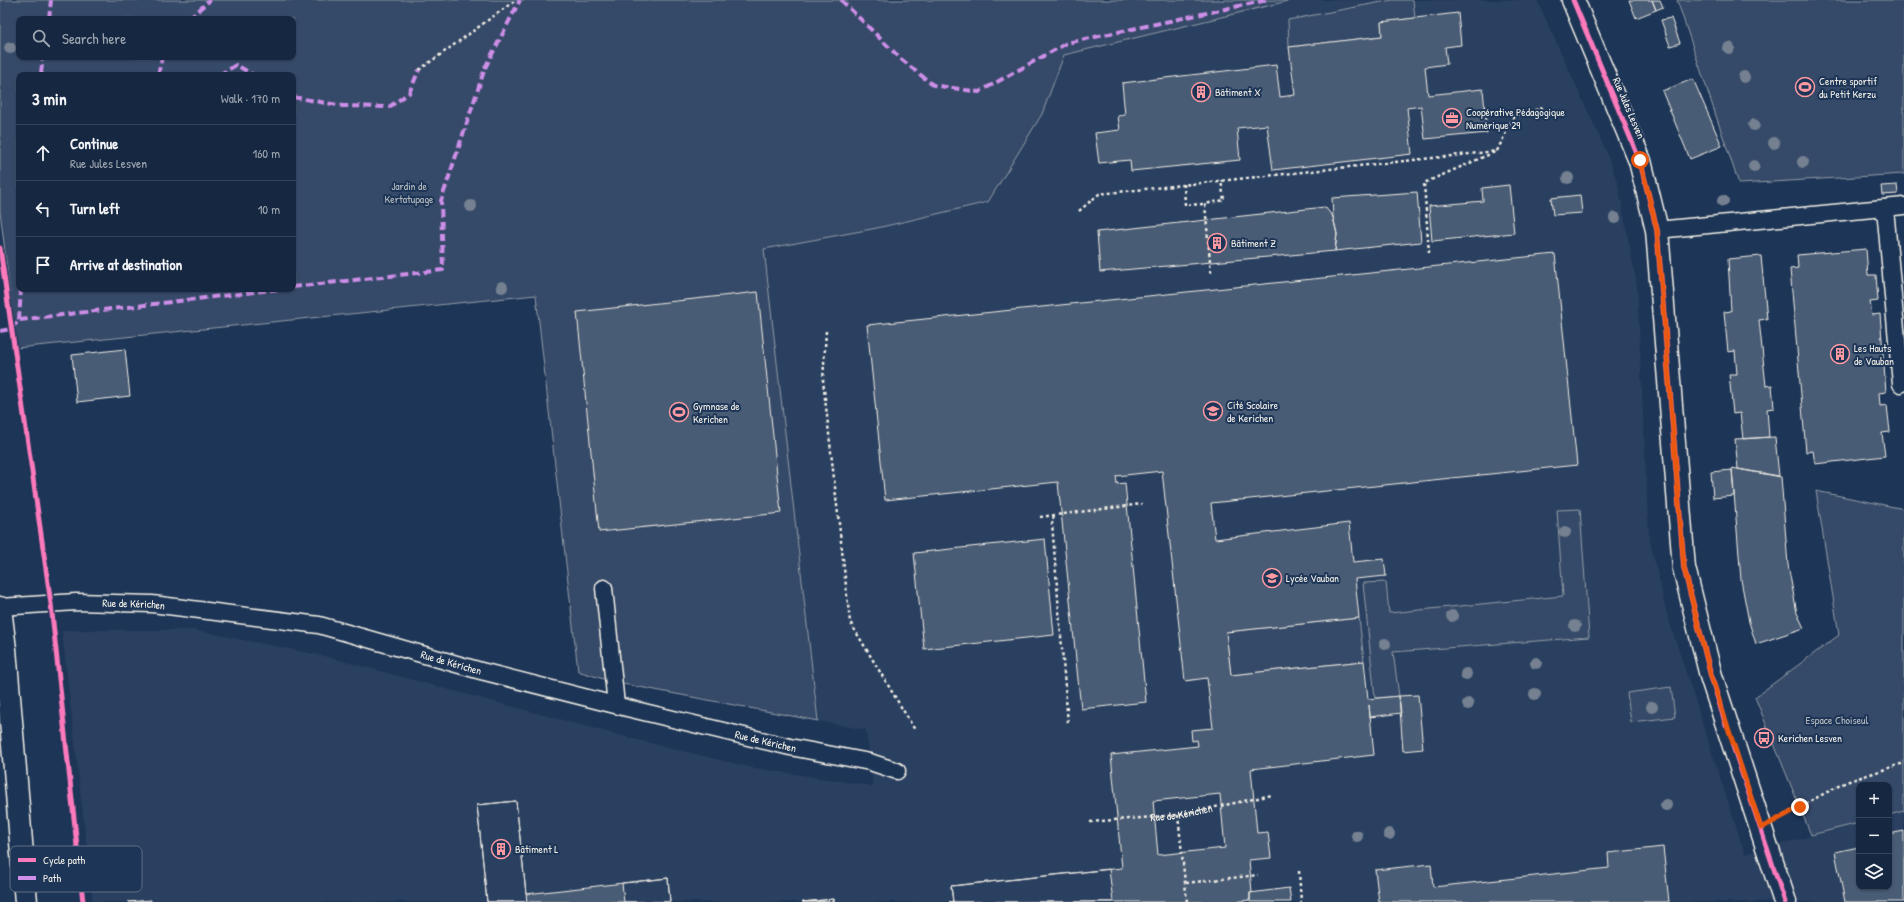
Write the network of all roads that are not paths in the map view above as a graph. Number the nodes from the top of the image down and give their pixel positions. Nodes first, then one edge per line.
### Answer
1 (1573, 0) edge
2 (1904, 206) edge
3 (1885, 208) junction
4 (1657, 230) junction
5 (1901, 384) dead end
6 (604, 588) dead end
7 (0, 608) edge
8 (616, 705) junction
9 (897, 771) dead end
10 (21, 846) edge
11 (25, 892) edge
12 (26, 902) edge
13 (1784, 902) edge

1 - 4 street, Rue Jules Lesven
2 - 3 lane
3 - 4 lane
3 - 5 lane
4 - 13 street, Rue Jules Lesven
6 - 8 lane
7 - 8 lane, Rue de Kérichen
7 - 10 street
8 - 9 lane, Rue de Kérichen
11 - 12 street

